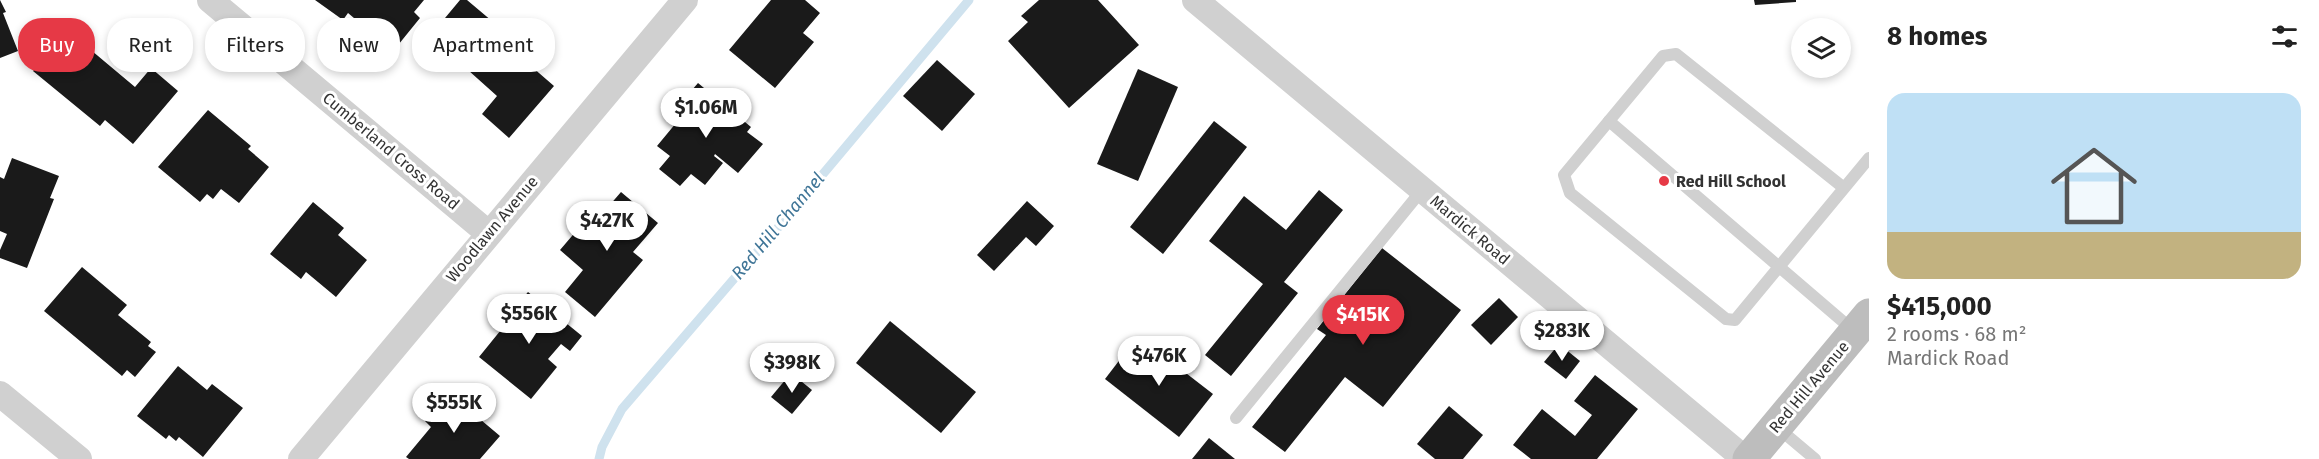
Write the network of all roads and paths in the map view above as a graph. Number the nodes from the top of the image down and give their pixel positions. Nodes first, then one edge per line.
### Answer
1 (210, 0) edge
2 (685, 0) edge
3 (1195, 0) edge
4 (1609, 121) junction
5 (1869, 158) edge
6 (1844, 188) junction
7 (1422, 190) junction
8 (488, 233) junction
9 (1779, 266) junction
10 (1862, 324) edge
11 (0, 394) edge
12 (1236, 418) dead end
13 (1776, 426) junction
14 (78, 459) edge
15 (302, 459) edge
16 (1747, 459) edge
17 (1815, 459) edge

1 - 8 street, Cumberland Cross Road
2 - 8 street, Woodlawn Avenue
3 - 7 street, Mardick Road
4 - 6 lane
4 - 9 lane
4 - 9 lane
5 - 6 lane
6 - 9 lane
7 - 12 lane
7 - 16 street, Mardick Road
8 - 15 street, Woodlawn Avenue
9 - 10 lane
10 - 13 main road, Red Hill Avenue
11 - 14 street
13 - 16 main road, Red Hill Avenue
13 - 17 lane

